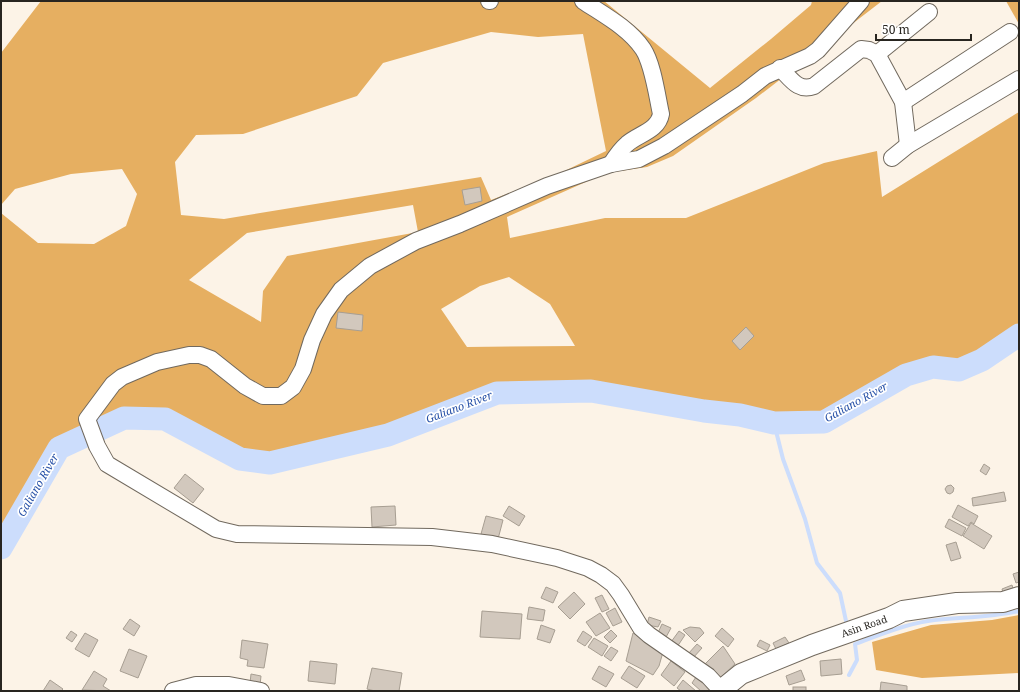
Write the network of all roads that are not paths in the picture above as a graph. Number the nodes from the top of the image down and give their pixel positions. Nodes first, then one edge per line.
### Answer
1 (584, 1) edge
2 (861, 1) edge
3 (929, 12) dead end
4 (1010, 32) dead end
5 (877, 54) junction
6 (780, 68) junction
7 (1019, 79) edge
8 (903, 102) junction
9 (908, 145) junction
10 (892, 158) dead end
11 (611, 164) junction
12 (1019, 597) edge
13 (721, 690) edge
14 (173, 691) edge
15 (261, 691) edge

1 - 11 street
2 - 6 street
3 - 5 street
4 - 8 street
5 - 6 street
5 - 8 street
6 - 11 street
7 - 9 street
8 - 9 street
9 - 10 street
11 - 13 street
12 - 13 main road, Asin Road
14 - 15 street

